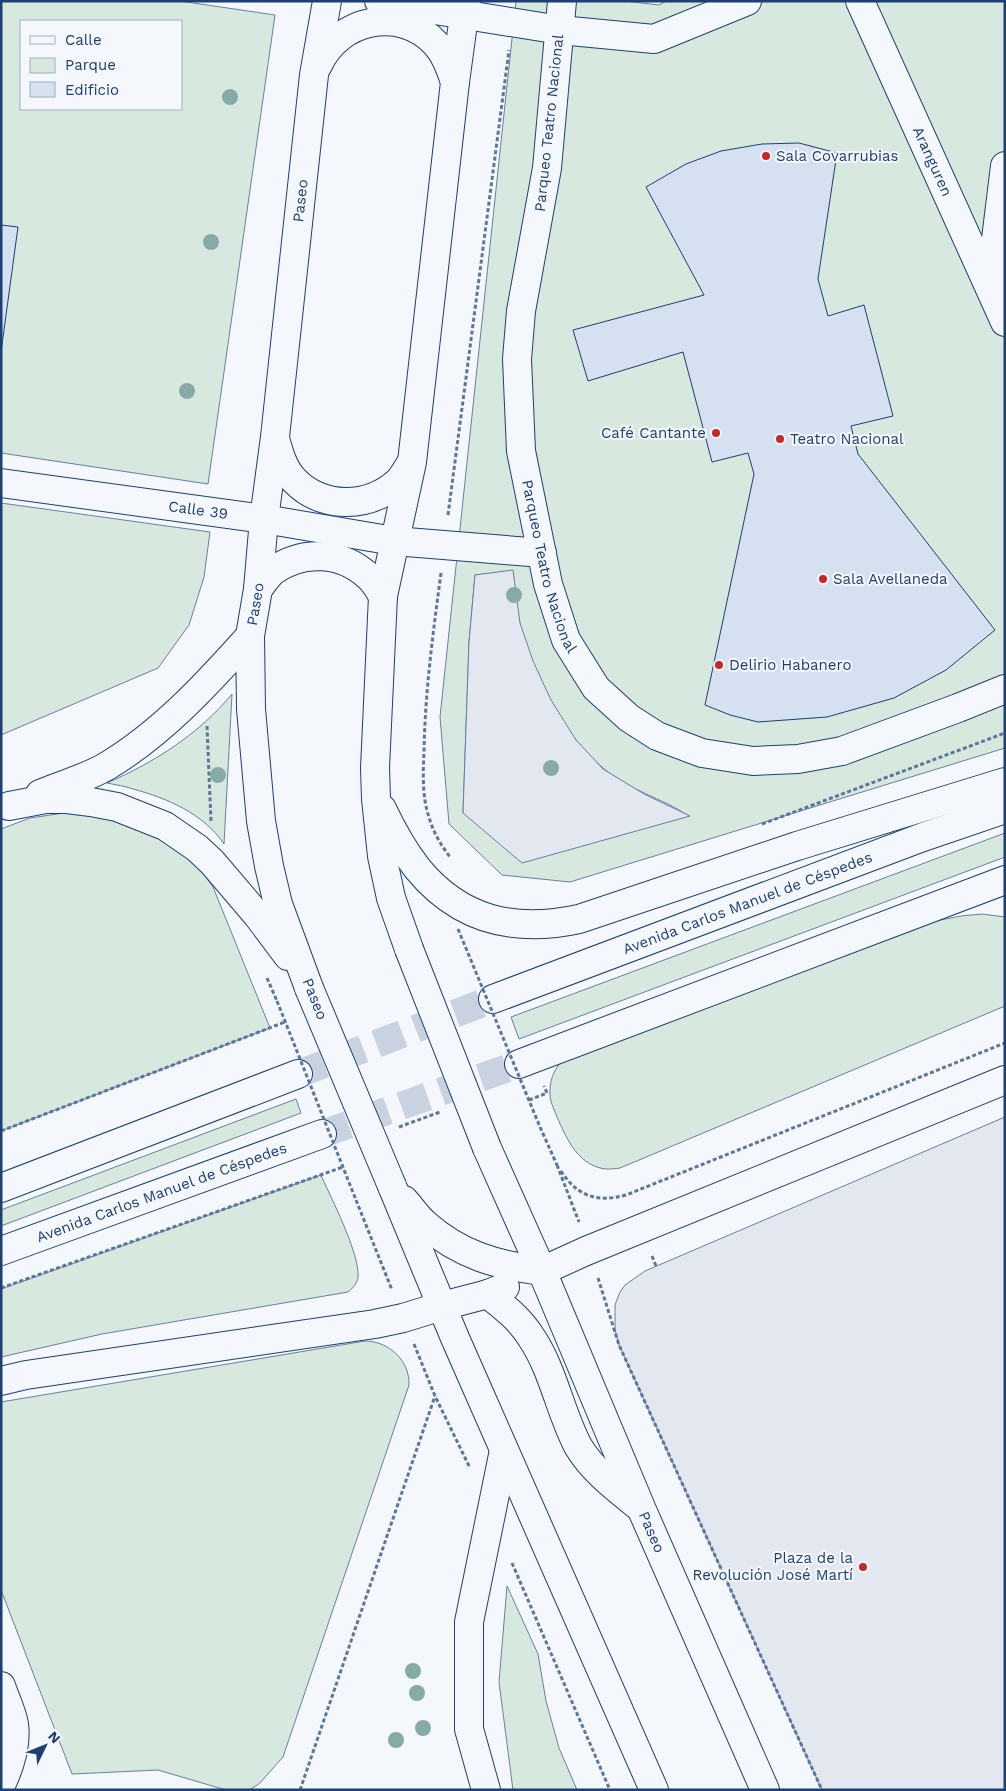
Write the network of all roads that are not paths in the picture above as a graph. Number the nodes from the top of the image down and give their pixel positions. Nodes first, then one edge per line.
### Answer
1 (326, 1) edge
2 (379, 1) edge
3 (562, 1) edge
4 (747, 1) edge
5 (860, 1) edge
6 (464, 8) edge
7 (560, 30) junction
8 (314, 75) junction
9 (455, 82) junction
10 (1005, 166) edge
11 (990, 288) junction
12 (1005, 322) edge
13 (275, 437) junction
14 (412, 462) junction
15 (1, 484) edge
16 (264, 520) junction
17 (394, 542) junction
18 (542, 553) junction
19 (258, 588) junction
20 (383, 596) junction
21 (250, 636) junction
22 (1005, 689) edge
23 (1005, 782) edge
24 (376, 799) junction
25 (5, 808) edge
26 (1005, 808) edge
27 (1005, 880) edge
28 (953, 899) junction
29 (1005, 902) edge
30 (309, 988) junction
31 (493, 999) tunnel mouth
32 (298, 1074) tunnel mouth
33 (518, 1077) tunnel mouth
34 (1005, 1080) edge
35 (331, 1145) tunnel mouth
36 (392, 1186) junction
37 (1, 1188) edge
38 (1, 1251) edge
39 (542, 1271) junction
40 (488, 1294) junction
41 (442, 1306) junction
42 (1, 1380) edge
43 (504, 1450) junction
44 (642, 1510) junction
45 (1, 1686) edge
46 (1, 1784) edge
47 (486, 1790) edge
48 (654, 1790) edge
49 (765, 1790) edge

1 - 8 main road, Paseo
2 - 6 main road
3 - 7 main road, Parqueo Teatro Nacional
4 - 7 main road
5 - 11 main road, Aranguren
6 - 7 main road
6 - 9 main road
7 - 18 main road, Parqueo Teatro Nacional
8 - 9 main road
8 - 13 main road, Paseo
9 - 14 main road
10 - 11 main road
11 - 12 main road, Aranguren
13 - 14 main road
13 - 16 main road, Paseo
14 - 17 main road
15 - 16 main road, Calle 39
16 - 17 main road, Calle 39
16 - 19 main road, Paseo
17 - 18 main road, Calle 39
17 - 20 main road
18 - 22 main road, Parqueo Teatro Nacional
19 - 20 main road
19 - 21 main road, Paseo
20 - 24 main road
21 - 25 main road
21 - 30 main road, Paseo
23 - 24 main road
24 - 39 main road, Paseo, bridge
25 - 30 main road
26 - 31 main road, Avenida Carlos Manuel de Céspedes
27 - 28 main road
28 - 29 main road
28 - 33 main road
30 - 36 main road, Paseo, bridge
32 - 37 main road
34 - 39 main road
35 - 38 main road, Avenida Carlos Manuel de Céspedes
36 - 39 main road
36 - 41 main road, Paseo
39 - 40 main road
39 - 44 main road, Paseo
40 - 41 main road
40 - 44 main road
41 - 42 main road
41 - 43 main road
43 - 47 main road
43 - 48 main road
44 - 49 main road, Paseo
45 - 46 main road

